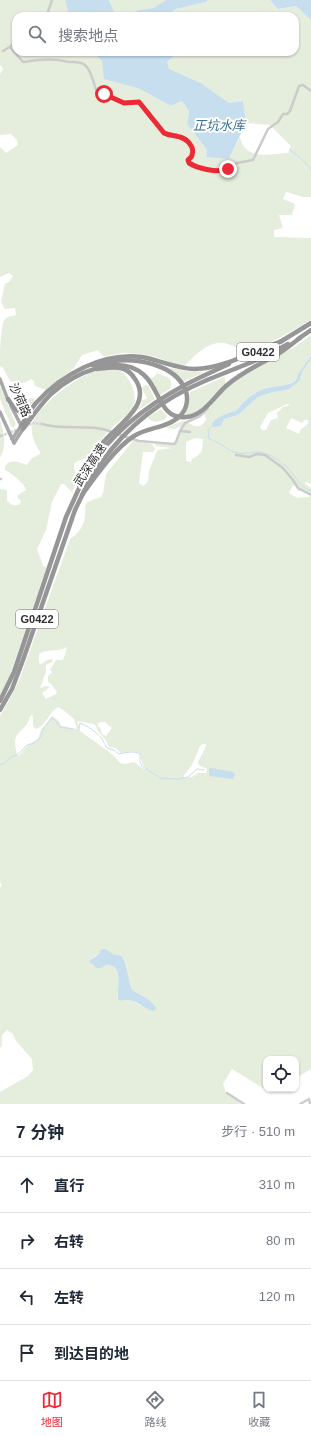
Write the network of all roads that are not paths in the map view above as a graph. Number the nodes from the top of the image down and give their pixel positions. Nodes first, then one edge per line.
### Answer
1 (52, 0) edge
2 (48, 12) edge
3 (12, 44) edge
4 (10, 47) junction
5 (12, 49) edge
6 (3, 51) dead end
7 (18, 56) edge
8 (311, 91) edge
9 (311, 323) edge
10 (311, 330) edge
11 (300, 338) junction
12 (282, 341) junction
13 (92, 365) junction
14 (97, 369) junction
15 (205, 378) junction
16 (0, 379) edge
17 (8, 399) junction
18 (35, 405) junction
19 (208, 408) dead end
20 (0, 412) edge
21 (42, 424) tunnel mouth
22 (22, 428) junction
23 (180, 431) junction
24 (190, 432) dead end
25 (236, 455) dead end
26 (80, 486) junction
27 (80, 493) junction
28 (311, 495) edge
29 (66, 525) junction
30 (0, 701) edge
31 (0, 710) edge
32 (227, 1093) dead end
33 (244, 1104) edge
34 (300, 1104) edge
35 (310, 1104) edge

1 - 2 street
3 - 4 street
4 - 5 street
4 - 6 street
7 - 8 street
9 - 12 highway, 武深高速 / G0422
10 - 11 highway, 武深高速 / G0422
11 - 14 highway
11 - 15 highway, 武深高速 / G0422
12 - 13 highway
12 - 15 highway, 武深高速 / G0422
13 - 18 highway
13 - 27 highway, bridge
14 - 22 highway
14 - 26 highway, bridge
15 - 26 highway, 武深高速 / G0422, bridge
15 - 27 highway, 武深高速 / G0422, bridge
16 - 17 main road, 沙荷路
17 - 18 highway
17 - 22 main road, 沙荷路
18 - 22 highway
19 - 23 street
20 - 22 main road, 沙荷路
21 - 23 street
23 - 24 street
25 - 28 street
26 - 27 highway, 武深高速 / G0422
27 - 29 highway, 武深高速 / G0422
29 - 30 highway, 武深高速 / G0422
29 - 31 highway, 武深高速 / G0422
32 - 33 street
34 - 35 street

